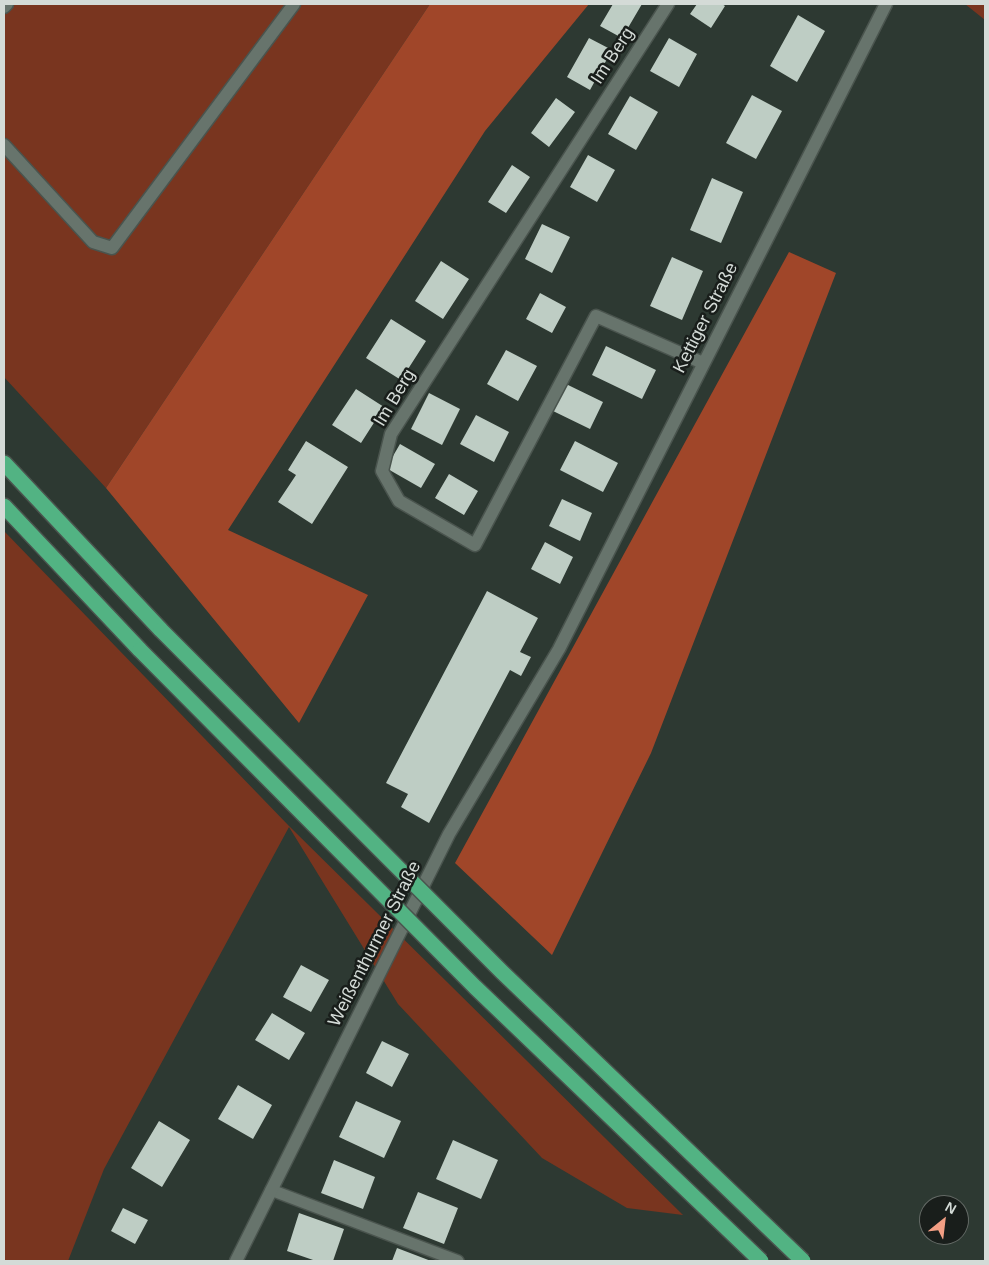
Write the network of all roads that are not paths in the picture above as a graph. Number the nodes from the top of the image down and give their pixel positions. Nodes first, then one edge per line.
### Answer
1 (7, 4) edge
2 (294, 4) edge
3 (668, 4) edge
4 (886, 4) edge
5 (4, 8) edge
6 (4, 145) edge
7 (703, 363) junction
8 (4, 463) edge
9 (4, 506) edge
10 (559, 649) joint
11 (271, 1190) junction
12 (236, 1261) edge
13 (458, 1261) edge
14 (761, 1261) edge
15 (803, 1261) edge

1 - 5 street
2 - 6 street
3 - 7 street, Im Berg
4 - 7 street, Kettiger Straße
7 - 10 street, Kettiger Straße
8 - 15 highway, bridge
9 - 14 highway, bridge
10 - 11 street, Weißenthurmer Straße
11 - 12 street, Weißenthurmer Straße
11 - 13 lane

